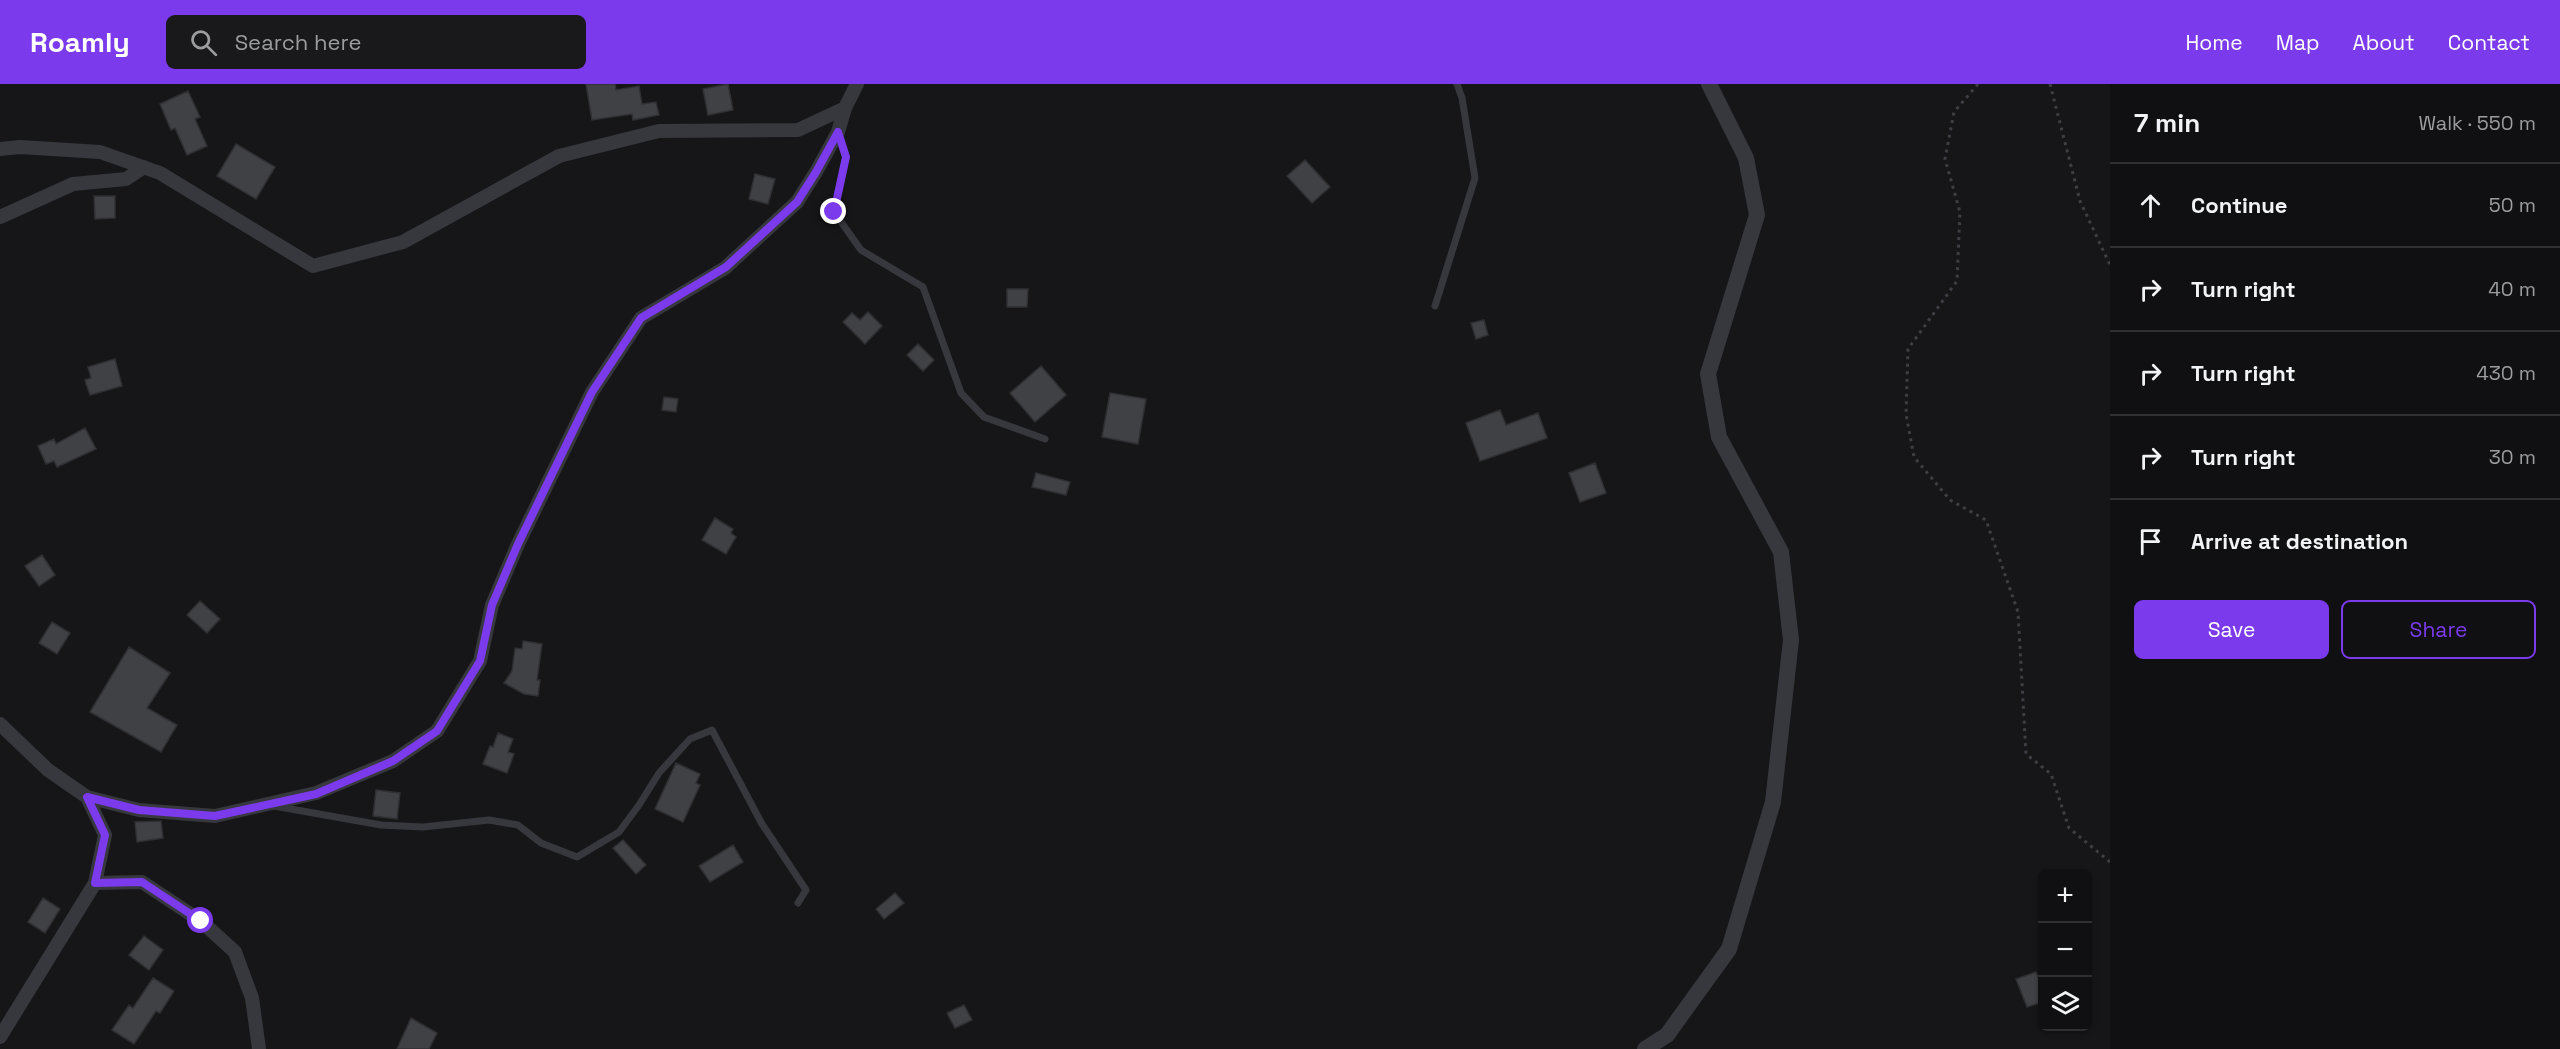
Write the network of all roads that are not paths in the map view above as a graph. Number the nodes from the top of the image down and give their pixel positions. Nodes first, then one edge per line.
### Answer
1 (857, 84) edge
2 (1456, 84) edge
3 (1709, 84) edge
4 (845, 108) junction
5 (838, 132) junction
6 (0, 149) edge
7 (144, 167) junction
8 (0, 217) edge
9 (1435, 306) dead end
10 (1045, 439) dead end
11 (0, 724) edge
12 (87, 797) junction
13 (266, 805) junction
14 (95, 883) junction
15 (798, 903) dead end
16 (0, 1037) edge
17 (259, 1049) edge
18 (1645, 1049) edge

1 - 4 street
2 - 9 lane
3 - 18 street
4 - 5 street
4 - 7 street
5 - 10 lane
5 - 13 street
6 - 7 street
7 - 8 street
11 - 12 street
12 - 13 street
12 - 14 street
13 - 15 lane
14 - 16 street
14 - 17 street

